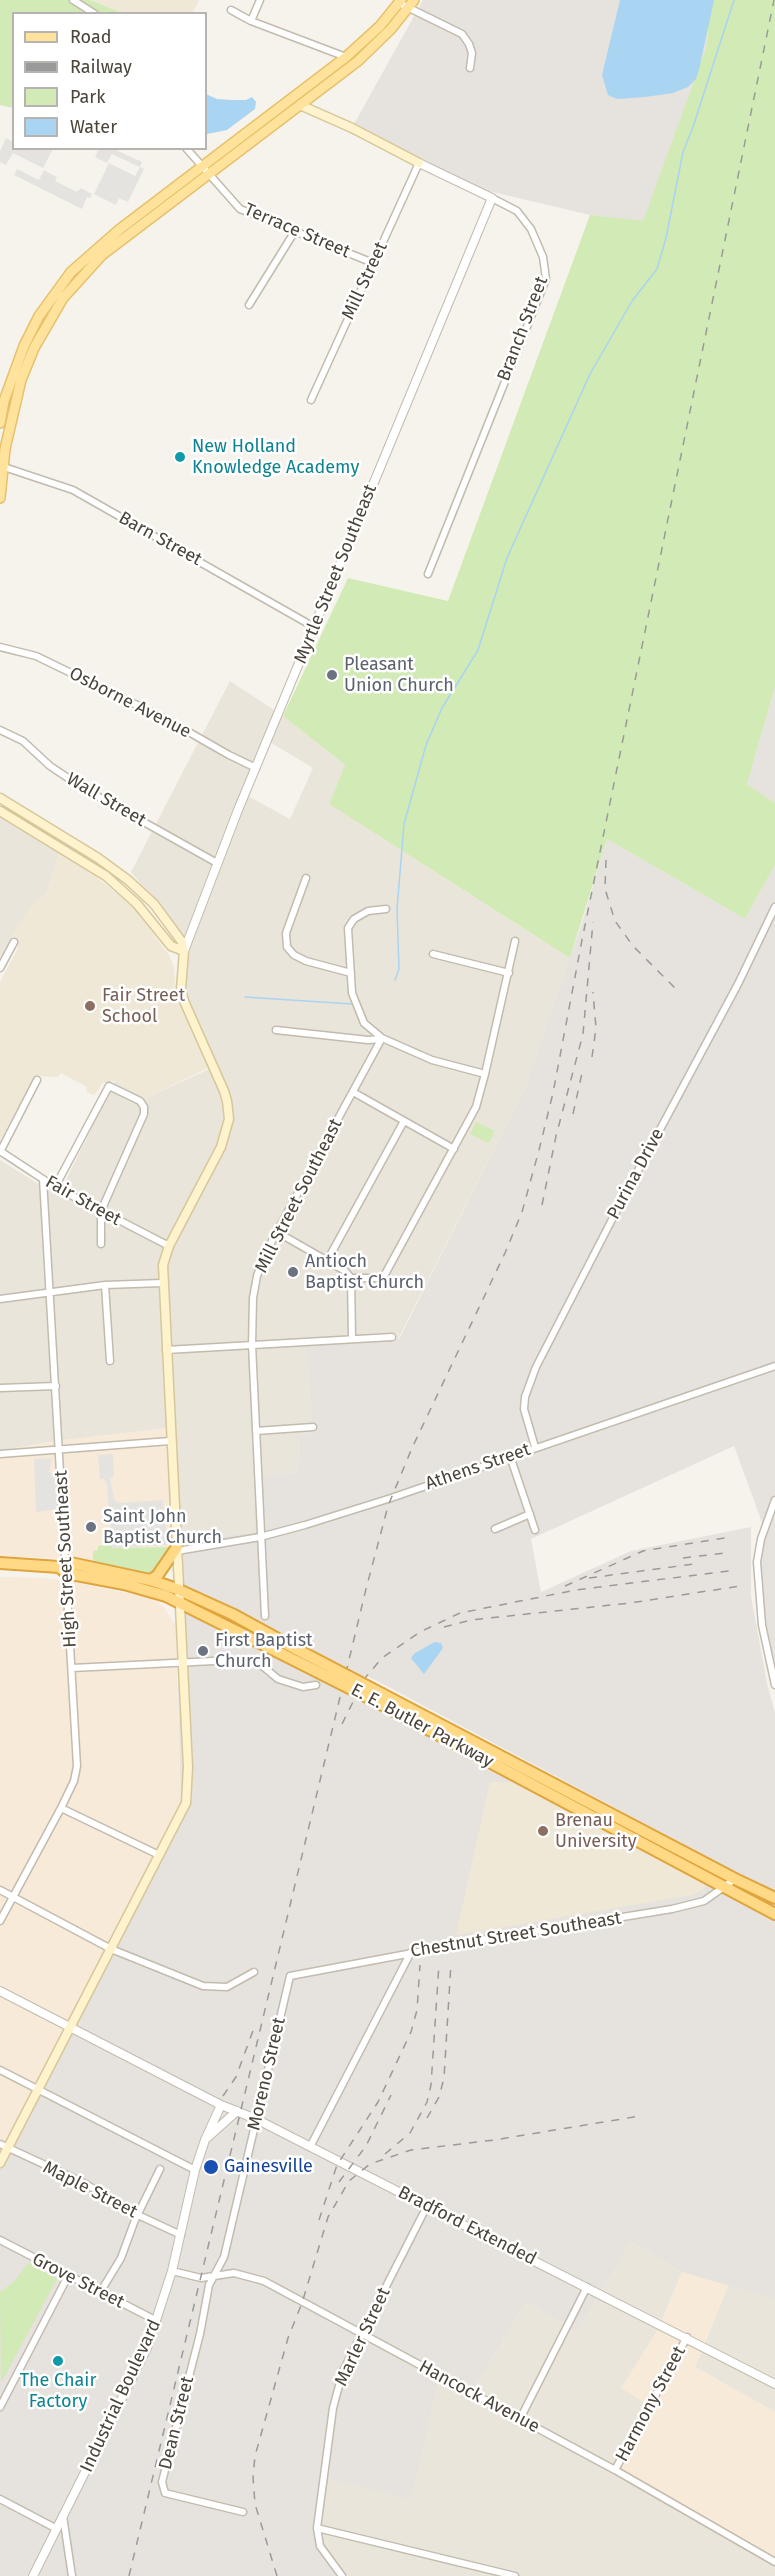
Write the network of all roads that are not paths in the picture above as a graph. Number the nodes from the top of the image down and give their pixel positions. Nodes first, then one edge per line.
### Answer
1 (73, 0) edge
2 (260, 0) edge
3 (398, 1) edge
4 (411, 4) edge
5 (231, 10) dead end
6 (92, 12) edge
7 (251, 21) junction
8 (346, 57) junction
9 (470, 68) dead end
10 (300, 105) junction
11 (188, 150) edge
12 (419, 163) junction
13 (202, 167) junction
14 (209, 175) junction
15 (492, 198) junction
16 (294, 231) junction
17 (373, 263) junction
18 (249, 305) dead end
19 (311, 400) dead end
20 (0, 423) edge
21 (2, 466) edge
22 (0, 498) edge
23 (428, 574) dead end
24 (314, 627) junction
25 (0, 647) edge
26 (0, 730) edge
27 (256, 768) junction
28 (0, 798) edge
29 (0, 811) edge
30 (217, 863) junction
31 (306, 878) dead end
32 (775, 907) edge
33 (386, 909) dead end
34 (515, 941) dead end
35 (14, 942) dead end
36 (184, 951) junction
37 (434, 954) dead end
38 (0, 968) edge
39 (351, 973) junction
40 (509, 973) junction
41 (276, 1030) dead end
42 (382, 1038) junction
43 (485, 1074) junction
44 (37, 1080) dead end
45 (353, 1092) junction
46 (404, 1121) junction
47 (454, 1149) junction
48 (0, 1152) edge
49 (43, 1179) junction
50 (55, 1186) junction
51 (101, 1211) junction
52 (277, 1232) junction
53 (101, 1244) dead end
54 (169, 1246) junction
55 (327, 1260) junction
56 (351, 1278) junction
57 (162, 1283) junction
58 (105, 1286) junction
59 (51, 1293) junction
60 (0, 1299) edge
61 (392, 1337) dead end
62 (352, 1338) junction
63 (252, 1345) junction
64 (166, 1350) junction
65 (110, 1361) dead end
66 (775, 1366) edge
67 (56, 1386) junction
68 (0, 1388) edge
69 (313, 1427) dead end
70 (256, 1431) junction
71 (170, 1441) junction
72 (535, 1447) junction
73 (60, 1451) junction
74 (0, 1454) edge
75 (510, 1456) junction
76 (775, 1500) edge
77 (530, 1514) junction
78 (495, 1529) dead end
79 (535, 1530) dead end
80 (260, 1537) junction
81 (177, 1549) junction
82 (0, 1563) edge
83 (64, 1567) junction
84 (150, 1580) junction
85 (177, 1589) junction
86 (178, 1603) junction
87 (265, 1616) dead end
88 (296, 1655) junction
89 (182, 1662) junction
90 (72, 1668) junction
91 (316, 1685) dead end
92 (775, 1685) edge
93 (62, 1808) junction
94 (159, 1855) junction
95 (731, 1883) junction
96 (0, 1890) edge
97 (13, 1897) junction
98 (775, 1898) edge
99 (775, 1914) edge
100 (0, 1921) edge
101 (111, 1949) junction
102 (411, 1952) junction
103 (254, 1972) dead end
104 (290, 1976) joint
105 (0, 1991) edge
106 (70, 2027) junction
107 (0, 2070) edge
108 (38, 2090) junction
109 (221, 2105) junction
110 (237, 2111) junction
111 (256, 2119) junction
112 (205, 2140) junction
113 (4, 2146) edge
114 (310, 2147) junction
115 (0, 2163) edge
116 (160, 2169) dead end
117 (195, 2170) junction
118 (427, 2206) junction
119 (138, 2215) junction
120 (181, 2235) junction
121 (0, 2240) edge
122 (172, 2271) junction
123 (68, 2276) junction
124 (215, 2276) junction
125 (587, 2288) junction
126 (101, 2291) junction
127 (157, 2321) junction
128 (362, 2334) junction
129 (687, 2337) junction
130 (775, 2384) edge
131 (0, 2407) edge
132 (520, 2419) junction
133 (615, 2470) junction
134 (0, 2499) edge
135 (243, 2512) dead end
136 (63, 2516) junction
137 (317, 2528) junction
138 (57, 2529) junction
139 (775, 2562) edge
140 (33, 2576) edge
141 (72, 2576) edge
142 (342, 2576) edge
143 (515, 2576) edge

1 - 6 street
2 - 7 street
3 - 4 street
3 - 8 main road
4 - 9 street
4 - 10 main road
5 - 7 street
7 - 8 street
8 - 13 main road
10 - 12 main road, Branch Street
10 - 14 main road
11 - 13 street, Terrace Street
12 - 15 street, Branch Street
12 - 17 street, Mill Street
13 - 14 street, Terrace Street
13 - 20 main road
14 - 16 street, Terrace Street
14 - 21 main road
15 - 23 street, Branch Street
15 - 24 street, Myrtle Street Southeast
16 - 17 street, Terrace Street
16 - 18 street
17 - 19 street, Mill Street
21 - 22 main road
21 - 24 street, Barn Street
24 - 27 street, Myrtle Street Southeast
25 - 27 street, Osborne Avenue
26 - 30 street, Wall Street
27 - 30 street, Myrtle Street Southeast
28 - 36 main road
29 - 36 main road
30 - 36 street, Myrtle Street Southeast
31 - 39 street
32 - 72 street, Purina Drive
33 - 39 street
34 - 40 street
35 - 38 street
36 - 54 main road
37 - 40 street
39 - 42 street
40 - 43 street
41 - 42 street
42 - 43 street
42 - 45 street, Mill Street Southeast
43 - 47 street
44 - 48 street
45 - 46 street
45 - 52 street, Mill Street Southeast
46 - 47 street
46 - 55 street
47 - 56 street
48 - 49 street, Fair Street
49 - 50 street, Fair Street
49 - 59 street, High Street Southeast
50 - 51 street, Fair Street
50 - 51 street
51 - 53 street
51 - 54 street, Fair Street
52 - 55 street
52 - 63 street, Mill Street Southeast
54 - 57 main road
55 - 56 street
56 - 62 street
57 - 58 street
57 - 64 main road
58 - 59 street
58 - 65 street
59 - 60 street
59 - 67 street, High Street Southeast
61 - 62 street
62 - 63 street
63 - 64 street
63 - 70 street, Mill Street Southeast
64 - 71 main road
66 - 72 street, Athens Street
67 - 68 street
67 - 73 street, High Street Southeast
69 - 70 street
70 - 80 street, Mill Street Southeast
71 - 73 street
71 - 81 main road
72 - 75 street, Athens Street
73 - 74 street
73 - 83 street, High Street Southeast
75 - 77 street
75 - 80 street, Athens Street
76 - 92 street
77 - 78 street
77 - 79 street
80 - 81 street, Athens Street
80 - 87 street, Mill Street Southeast
81 - 84 highway
81 - 85 main road
82 - 83 highway, E. E. Butler Parkway
83 - 84 highway, E. E. Butler Parkway
83 - 86 highway, E. E. Butler Parkway
83 - 90 street, High Street Southeast
84 - 85 highway, E. E. Butler Parkway
85 - 86 main road
85 - 88 highway, E. E. Butler Parkway
86 - 88 highway, E. E. Butler Parkway
86 - 89 main road
88 - 95 highway, E. E. Butler Parkway, bridge
89 - 90 street
89 - 91 street
89 - 94 main road
90 - 93 street, High Street Southeast
93 - 94 street
93 - 97 street, High Street Southeast
94 - 101 main road
95 - 98 highway, E. E. Butler Parkway
95 - 99 highway, E. E. Butler Parkway
95 - 102 street, Chestnut Street Southeast
96 - 97 street
97 - 100 street, High Street Southeast
97 - 101 street
101 - 103 street
101 - 106 main road
102 - 104 street, Chestnut Street Southeast
102 - 114 street
104 - 111 street, Moreno Street
105 - 106 street, Bradford Extended
106 - 108 main road
106 - 109 street, Bradford Extended
107 - 108 street
108 - 113 main road
108 - 117 street
109 - 110 street, Bradford Extended
109 - 112 street, Industrial Boulevard
110 - 111 street, Bradford Extended
110 - 112 street
111 - 114 street, Bradford Extended
111 - 124 street, Moreno Street
112 - 117 street, Industrial Boulevard
113 - 115 main road
113 - 119 street, Maple Street
114 - 118 street, Bradford Extended
116 - 119 street
117 - 120 street, Industrial Boulevard
118 - 125 street, Bradford Extended
118 - 128 street, Marler Street
119 - 120 street, Maple Street
119 - 126 street
120 - 122 street, Industrial Boulevard
121 - 123 street, Grove Street
122 - 124 street, Hancock Avenue
122 - 127 street, Industrial Boulevard
123 - 126 street, Grove Street
123 - 131 street
124 - 128 street, Hancock Avenue
124 - 135 street, Dean Street
125 - 129 street, Bradford Extended
125 - 132 street
126 - 127 street, Grove Street
127 - 136 street, Industrial Boulevard
128 - 132 street, Hancock Avenue
128 - 137 street, Marler Street
129 - 130 street, Bradford Extended
129 - 133 street, Harmony Street
132 - 133 street, Hancock Avenue
133 - 139 street, Hancock Avenue
134 - 138 street
136 - 138 street, Industrial Boulevard
136 - 141 street
137 - 142 street, Marler Street
137 - 143 street
138 - 140 street, Industrial Boulevard

